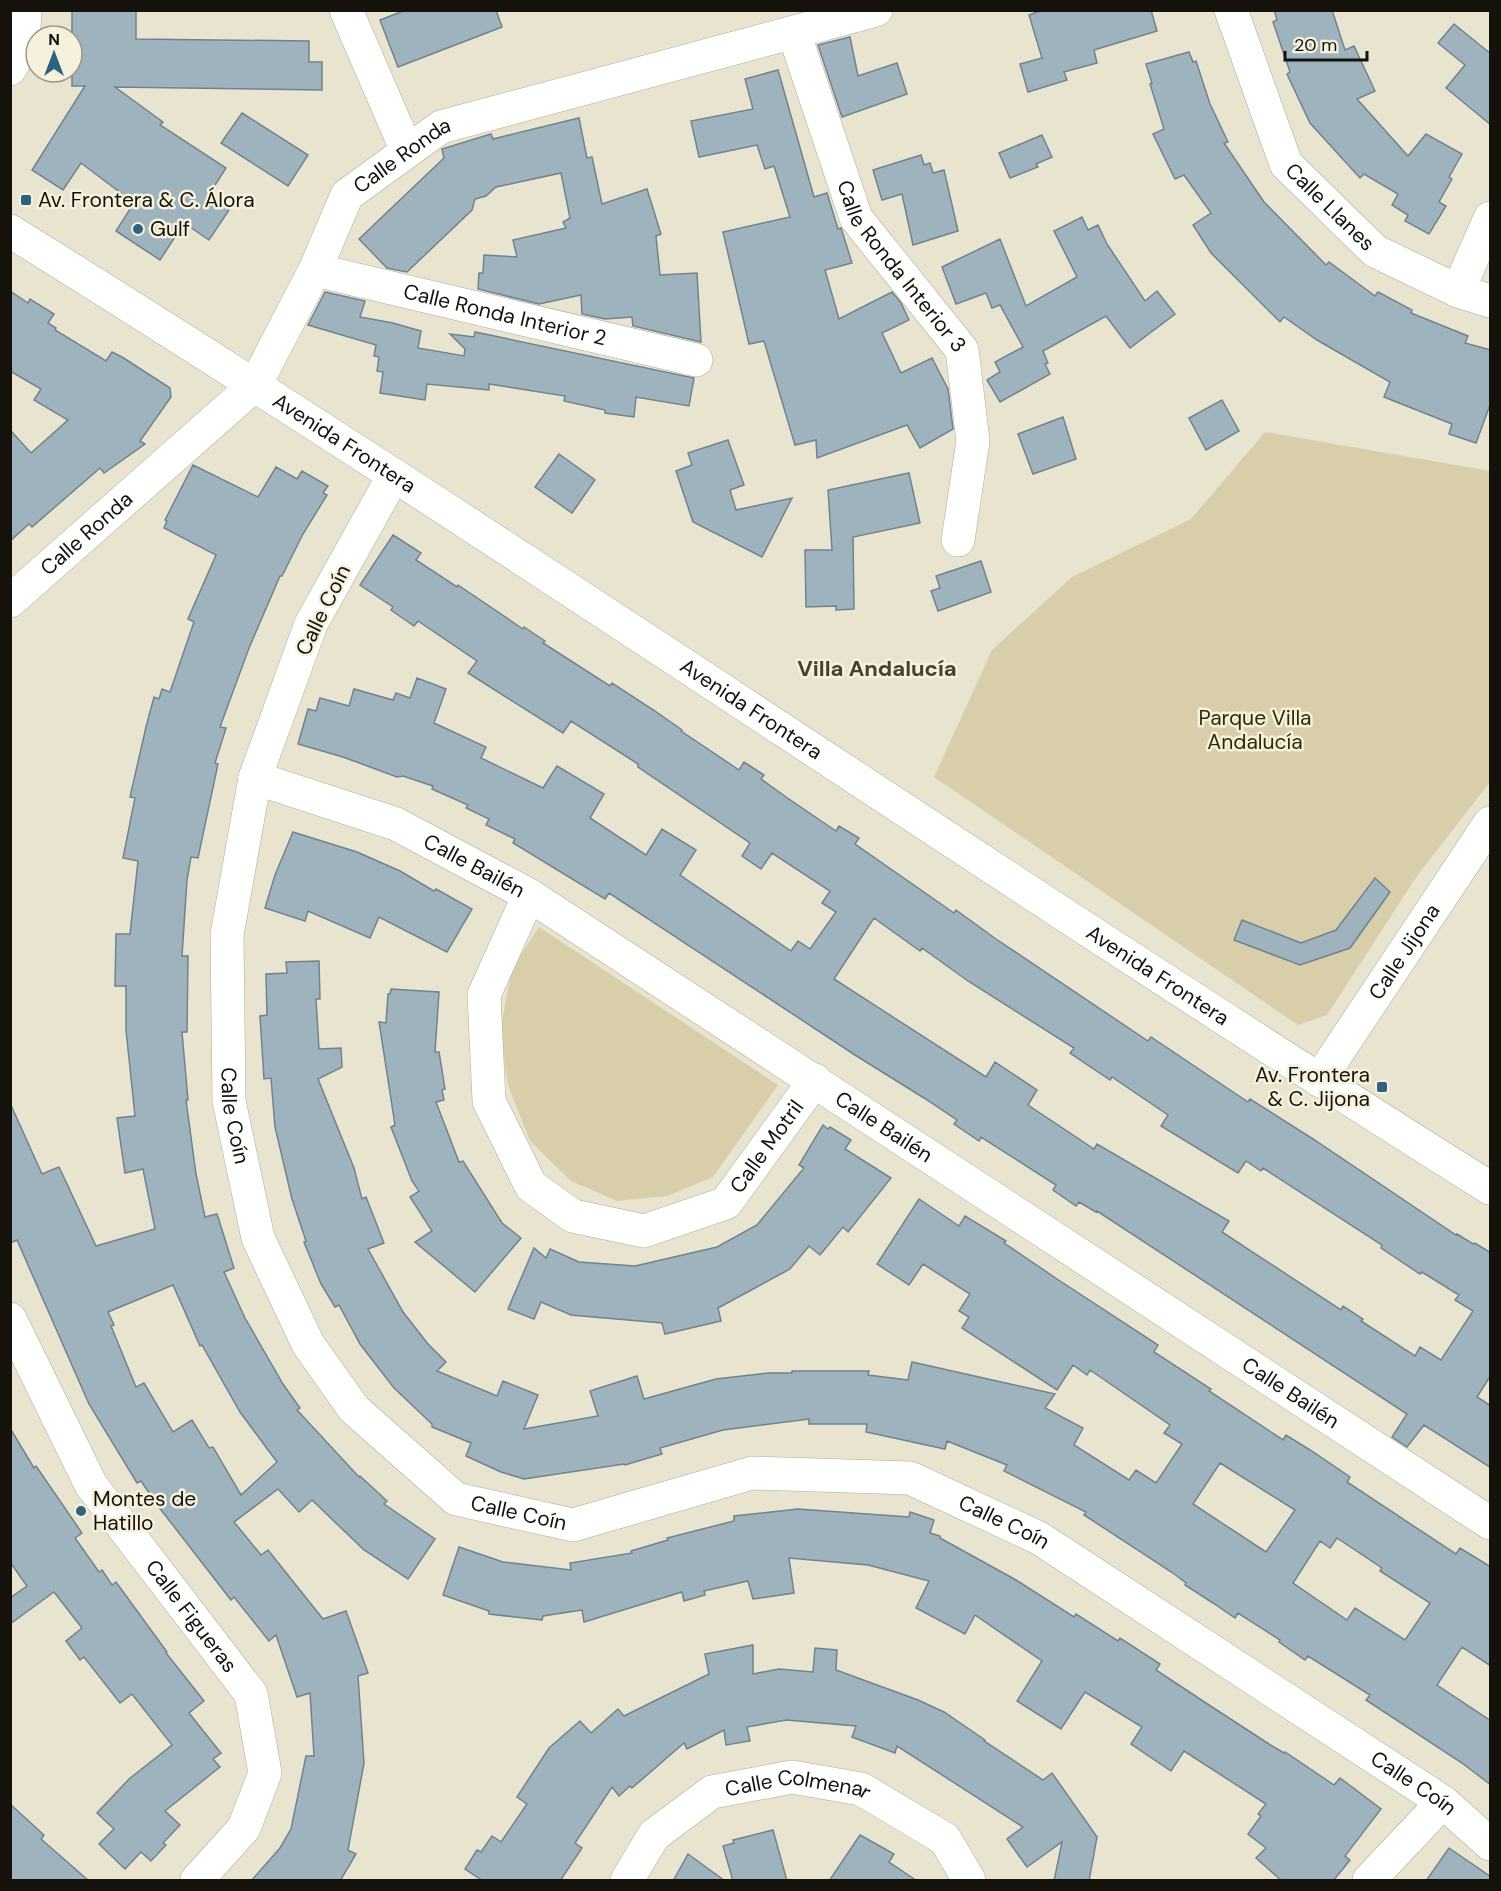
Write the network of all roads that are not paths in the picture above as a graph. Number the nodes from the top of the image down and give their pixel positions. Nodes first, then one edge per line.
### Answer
1 (25, 10) edge
2 (346, 10) edge
3 (876, 10) edge
4 (1231, 10) edge
5 (794, 33) junction
6 (10, 69) edge
7 (407, 151) junction
8 (1491, 218) edge
9 (10, 231) edge
10 (315, 270) junction
11 (1458, 291) junction
12 (1491, 301) edge
13 (696, 360) dead end
14 (255, 385) junction
15 (394, 475) junction
16 (958, 540) dead end
17 (10, 601) edge
18 (255, 778) junction
19 (1491, 823) edge
20 (529, 895) junction
21 (815, 1080) junction
22 (1319, 1080) junction
23 (1491, 1188) edge
24 (10, 1319) edge
25 (1491, 1523) edge
26 (1443, 1802) junction
27 (1491, 1844) edge
28 (197, 1881) edge
29 (627, 1881) edge
30 (969, 1881) edge
31 (1369, 1881) edge

1 - 6 street
2 - 7 street
3 - 5 street, Calle Ronda
4 - 11 street, Calle Llanes
5 - 7 street, Calle Ronda
5 - 16 street, Calle Ronda Interior 3
7 - 10 street, Calle Ronda
8 - 11 street
9 - 14 street, Avenida Frontera
10 - 13 street, Calle Ronda Interior 2
10 - 14 street, Calle Ronda
11 - 12 street, Calle Llanes
14 - 15 street, Avenida Frontera
14 - 17 street, Calle Ronda
15 - 18 street, Calle Coín
15 - 22 street, Avenida Frontera
18 - 20 street, Calle Bailén
18 - 26 street, Calle Coín
19 - 22 street, Calle Jijona
20 - 21 street, Calle Bailén
20 - 21 street, Calle Motril
21 - 25 street, Calle Bailén
22 - 23 street, Avenida Frontera
24 - 28 street, Calle Figueras
26 - 27 street, Calle Coín
26 - 31 street
29 - 30 street, Calle Colmenar

